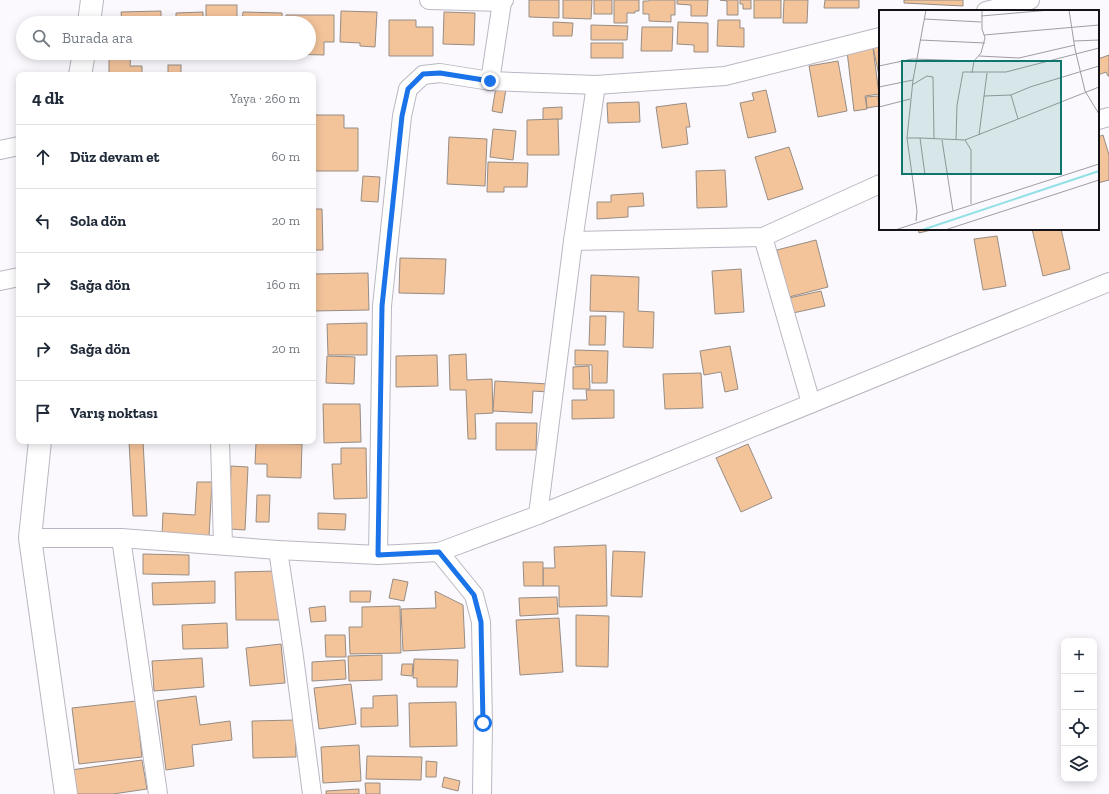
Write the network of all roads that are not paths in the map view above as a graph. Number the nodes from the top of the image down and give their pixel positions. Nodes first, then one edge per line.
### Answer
1 (92, 0) edge
2 (429, 0) edge
3 (1030, 0) edge
4 (503, 1) edge
5 (990, 10) edge
6 (90, 16) edge
7 (879, 37) edge
8 (83, 60) edge
9 (81, 72) edge
10 (490, 81) junction
11 (596, 85) junction
12 (1109, 117) edge
13 (1099, 120) edge
14 (16, 147) edge
15 (0, 150) edge
16 (879, 184) edge
17 (763, 237) junction
18 (573, 241) junction
19 (16, 278) edge
20 (0, 281) edge
21 (1109, 282) edge
22 (811, 403) junction
23 (40, 444) edge
24 (220, 444) edge
25 (538, 515) junction
26 (30, 538) junction
27 (121, 538) junction
28 (223, 545) junction
29 (278, 550) junction
30 (439, 552) junction
31 (378, 555) junction
32 (66, 794) edge
33 (158, 794) edge
34 (312, 794) edge
35 (482, 794) edge

1 - 6 street
2 - 4 street
3 - 5 street
4 - 10 street
7 - 11 street
8 - 9 street
10 - 11 street
10 - 31 street
11 - 18 street
12 - 13 street
14 - 15 street
16 - 17 street
17 - 18 street
17 - 22 street
18 - 25 street
19 - 20 street
21 - 22 street
22 - 25 street
23 - 26 street
24 - 28 street
25 - 30 street
26 - 27 street
26 - 32 street
27 - 28 street
27 - 33 street
28 - 29 street
29 - 31 street
29 - 34 street
30 - 31 street
30 - 35 street

